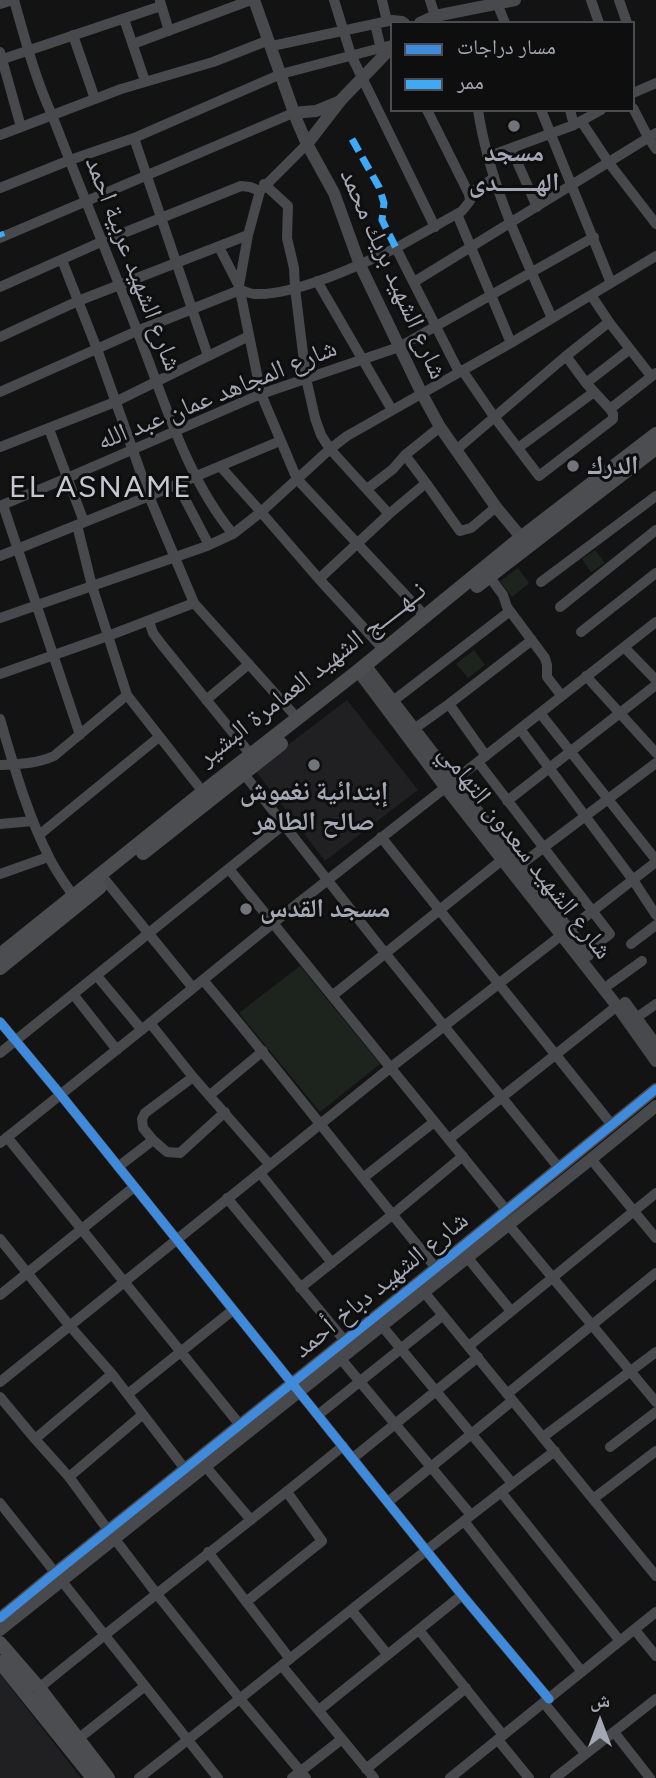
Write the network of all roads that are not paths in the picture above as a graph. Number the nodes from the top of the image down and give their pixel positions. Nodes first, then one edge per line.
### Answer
1 (13, 0) edge
2 (253, 0) edge
3 (334, 0) edge
4 (382, 0) edge
5 (430, 0) edge
6 (515, 0) edge
7 (591, 0) edge
8 (619, 0) edge
9 (160, 3) edge
10 (483, 3) edge
11 (0, 4) edge
12 (497, 4) junction
13 (435, 16) junction
14 (451, 18) edge
15 (124, 19) junction
16 (387, 21) junction
17 (400, 21) edge
18 (424, 21) edge
19 (504, 21) edge
20 (598, 21) edge
21 (626, 21) edge
22 (375, 24) junction
23 (169, 31) junction
24 (343, 31) junction
25 (73, 35) junction
26 (270, 43) junction
27 (133, 44) junction
28 (388, 47) edge
29 (28, 50) junction
30 (351, 55) junction
31 (1, 57) edge
32 (281, 74) junction
33 (363, 77) junction
34 (145, 81) junction
35 (656, 83) edge
36 (635, 92) edge
37 (95, 99) junction
38 (341, 100) junction
39 (635, 111) edge
40 (428, 112) edge
41 (478, 112) edge
42 (542, 112) edge
43 (571, 112) edge
44 (597, 112) edge
45 (293, 113) junction
46 (52, 115) junction
47 (577, 123) junction
48 (21, 127) junction
49 (551, 133) junction
50 (0, 135) edge
51 (652, 135) edge
52 (134, 138) junction
53 (307, 144) junction
54 (511, 148) junction
55 (656, 149) edge
56 (487, 157) junction
57 (70, 160) junction
58 (609, 163) junction
59 (147, 176) junction
60 (494, 178) junction
61 (573, 185) junction
62 (0, 188) edge
63 (262, 188) junction
64 (469, 194) junction
65 (85, 201) junction
66 (537, 207) junction
67 (457, 214) junction
68 (161, 217) junction
69 (512, 223) junction
70 (656, 224) edge
71 (435, 227) junction
72 (248, 235) junction
73 (594, 237) junction
74 (0, 238) edge
75 (101, 242) junction
76 (219, 247) junction
77 (396, 248) junction
78 (471, 248) junction
79 (62, 260) junction
80 (654, 261) edge
81 (177, 264) junction
82 (360, 265) junction
83 (531, 272) junction
84 (317, 281) junction
85 (414, 282) junction
86 (611, 283) junction
87 (119, 286) junction
88 (0, 288) edge
89 (239, 288) junction
90 (295, 288) junction
91 (491, 294) junction
92 (591, 295) junction
93 (78, 301) junction
94 (192, 309) junction
95 (552, 318) junction
96 (609, 322) junction
97 (435, 326) junction
98 (138, 331) junction
99 (249, 336) junction
100 (0, 337) edge
101 (511, 343) junction
102 (399, 347) junction
103 (97, 349) junction
104 (630, 349) junction
105 (208, 356) junction
106 (566, 356) junction
107 (362, 360) junction
108 (461, 371) junction
109 (654, 375) edge
110 (306, 378) junction
111 (156, 382) junction
112 (586, 383) junction
113 (0, 392) edge
114 (594, 392) junction
115 (261, 394) junction
116 (422, 394) junction
117 (115, 402) junction
118 (610, 409) junction
119 (392, 410) junction
120 (495, 418) junction
121 (440, 427) junction
122 (49, 429) junction
123 (176, 432) junction
124 (656, 434) edge
125 (280, 441) junction
126 (0, 447) edge
127 (518, 448) junction
128 (656, 448) edge
129 (330, 449) junction
130 (133, 450) junction
131 (456, 450) junction
132 (405, 455) junction
133 (220, 466) junction
134 (195, 477) junction
135 (67, 478) junction
136 (297, 479) junction
137 (426, 483) junction
138 (177, 484) junction
139 (368, 489) junction
140 (149, 496) junction
141 (656, 496) edge
142 (1, 505) edge
143 (496, 507) junction
144 (261, 512) junction
145 (388, 514) junction
146 (80, 524) junction
147 (656, 530) edge
148 (233, 534) junction
149 (525, 541) junction
150 (357, 543) junction
151 (209, 545) junction
152 (19, 548) junction
153 (0, 556) edge
154 (174, 557) junction
155 (656, 573) edge
156 (489, 576) junction
157 (319, 579) junction
158 (541, 582) dead end
159 (92, 586) junction
160 (194, 603) junction
161 (38, 606) junction
162 (561, 607) dead end
163 (510, 611) junction
164 (425, 616) junction
165 (0, 618) edge
166 (149, 621) junction
167 (652, 625) edge
168 (581, 632) dead end
169 (108, 636) junction
170 (656, 637) edge
171 (532, 640) junction
172 (624, 647) junction
173 (384, 650) junction
174 (53, 655) junction
175 (249, 664) junction
176 (364, 671) junction
177 (0, 674) edge
178 (586, 676) junction
179 (656, 682) edge
180 (127, 695) junction
181 (561, 695) junction
182 (206, 699) junction
183 (393, 701) junction
184 (449, 704) junction
185 (540, 713) junction
186 (620, 713) junction
187 (0, 719) edge
188 (299, 719) junction
189 (414, 729) junction
190 (520, 729) junction
191 (80, 735) junction
192 (159, 737) junction
193 (571, 752) junction
194 (656, 753) edge
195 (251, 755) junction
196 (482, 759) junction
197 (656, 763) edge
198 (14, 764) junction
199 (0, 765) edge
200 (550, 768) junction
201 (240, 770) junction
202 (449, 784) junction
203 (203, 792) junction
204 (607, 799) junction
205 (508, 801) junction
206 (585, 816) junction
207 (33, 821) junction
208 (0, 824) edge
209 (283, 825) junction
210 (39, 835) junction
211 (381, 837) junction
212 (544, 847) junction
213 (48, 857) junction
214 (502, 860) junction
215 (656, 861) edge
216 (519, 866) junction
217 (229, 869) junction
218 (0, 874) edge
219 (104, 878) junction
220 (328, 880) junction
221 (633, 880) junction
222 (77, 900) junction
223 (593, 910) junction
224 (440, 911) junction
225 (656, 915) edge
226 (273, 923) junction
227 (656, 925) edge
228 (565, 931) junction
229 (150, 933) junction
230 (631, 944) dead end
231 (586, 952) junction
232 (385, 953) junction
233 (0, 955) edge
234 (642, 961) dead end
235 (0, 968) edge
236 (97, 976) junction
237 (203, 980) junction
238 (610, 984) junction
239 (499, 985) junction
240 (193, 988) junction
241 (74, 994) junction
242 (332, 996) junction
243 (656, 1004) edge
244 (617, 1006) junction
245 (636, 1018) junction
246 (0, 1022) edge
247 (146, 1026) junction
248 (444, 1026) junction
249 (15, 1041) junction
250 (656, 1045) edge
251 (117, 1050) junction
252 (263, 1051) junction
253 (0, 1053) edge
254 (555, 1055) junction
255 (656, 1061) edge
256 (390, 1068) junction
257 (193, 1077) junction
258 (656, 1089) edge
259 (60, 1094) junction
260 (210, 1095) junction
261 (503, 1097) junction
262 (656, 1106) edge
263 (225, 1112) junction
264 (434, 1122) junction
265 (320, 1124) junction
266 (612, 1125) junction
267 (449, 1139) junction
268 (3, 1140) edge
269 (153, 1140) junction
270 (463, 1156) junction
271 (591, 1159) junction
272 (269, 1164) junction
273 (118, 1167) junction
274 (559, 1168) junction
275 (260, 1173) junction
276 (363, 1178) junction
277 (134, 1187) junction
278 (656, 1194) edge
279 (227, 1198) junction
280 (634, 1211) junction
281 (392, 1215) junction
282 (507, 1218) junction
283 (80, 1230) junction
284 (656, 1238) edge
285 (0, 1239) edge
286 (176, 1240) junction
287 (467, 1257) junction
288 (332, 1264) junction
289 (436, 1268) junction
290 (26, 1273) junction
291 (656, 1273) edge
292 (553, 1277) junction
293 (123, 1283) junction
294 (300, 1288) junction
295 (424, 1292) junction
296 (0, 1294) edge
297 (233, 1310) junction
298 (511, 1311) junction
299 (443, 1315) junction
300 (69, 1325) junction
301 (592, 1325) junction
302 (382, 1326) junction
303 (348, 1346) junction
304 (469, 1346) junction
305 (401, 1348) junction
306 (656, 1352) edge
307 (180, 1353) junction
308 (478, 1357) junction
309 (341, 1359) junction
310 (631, 1371) junction
311 (112, 1374) junction
312 (0, 1382) edge
313 (360, 1382) junction
314 (295, 1387) junction
315 (437, 1391) junction
316 (128, 1394) junction
317 (0, 1397) edge
318 (510, 1397) junction
319 (656, 1402) edge
320 (656, 1412) edge
321 (142, 1415) junction
322 (318, 1415) junction
323 (240, 1425) junction
324 (396, 1425) junction
325 (472, 1433) junction
326 (543, 1437) junction
327 (35, 1439) junction
328 (343, 1446) junction
329 (610, 1447) dead end
330 (555, 1451) junction
331 (656, 1451) edge
332 (353, 1458) junction
333 (206, 1467) junction
334 (431, 1467) junction
335 (185, 1469) junction
336 (69, 1477) junction
337 (512, 1483) junction
338 (287, 1492) junction
339 (501, 1492) junction
340 (593, 1499) junction
341 (388, 1502) junction
342 (0, 1503) edge
343 (467, 1518) junction
344 (251, 1520) junction
345 (112, 1535) junction
346 (426, 1549) junction
347 (208, 1552) junction
348 (59, 1576) junction
349 (656, 1576) edge
350 (156, 1593) junction
351 (462, 1595) junction
352 (246, 1602) junction
353 (352, 1611) junction
354 (656, 1612) edge
355 (0, 1618) edge
356 (0, 1630) edge
357 (419, 1630) junction
358 (635, 1630) junction
359 (104, 1634) junction
360 (620, 1641) junction
361 (0, 1643) edge
362 (388, 1656) junction
363 (656, 1657) edge
364 (0, 1662) edge
365 (286, 1663) junction
366 (582, 1672) junction
367 (145, 1686) junction
368 (39, 1688) junction
369 (466, 1688) junction
370 (240, 1699) junction
371 (656, 1699) edge
372 (546, 1701) junction
373 (319, 1710) junction
374 (614, 1732) junction
375 (500, 1738) junction
376 (78, 1739) junction
377 (342, 1739) junction
378 (187, 1740) junction
379 (585, 1753) junction
380 (366, 1769) junction
381 (300, 1776) edge
382 (453, 1777) edge
383 (93, 1778) edge
384 (108, 1778) edge
385 (139, 1778) edge
386 (218, 1778) edge
387 (374, 1778) edge
388 (529, 1778) edge
389 (555, 1778) edge
390 (650, 1778) edge

1 - 11 street
1 - 29 street, شارع الشهيد عربية احمد
2 - 23 street
2 - 26 street, شارع الشهيد بريك محمد
3 - 24 street
4 - 16 street
5 - 13 street
6 - 12 street
7 - 20 street
8 - 21 street
9 - 15 street
9 - 23 street
10 - 12 street
10 - 14 street
12 - 19 street
13 - 14 street
13 - 18 street
15 - 25 street
15 - 27 street
16 - 17 street
16 - 22 street
22 - 24 street
22 - 28 street
23 - 27 street
24 - 26 street
24 - 30 street
25 - 29 street
25 - 37 street
26 - 32 street, شارع الشهيد بريك محمد
26 - 34 street
27 - 34 street
28 - 30 street
28 - 33 street
29 - 31 street
29 - 46 street, شارع الشهيد عربية احمد
30 - 32 street
30 - 33 street
31 - 48 street
32 - 45 street, شارع الشهيد بريك محمد
32 - 52 street
33 - 38 street
33 - 71 street
34 - 37 street
35 - 36 street
37 - 46 street
38 - 45 street
38 - 53 street
39 - 51 street
40 - 64 street
41 - 56 street
42 - 49 street
43 - 47 street
44 - 47 street
45 - 53 street, شارع الشهيد بريك محمد
45 - 59 street
46 - 48 street
46 - 57 street, شارع الشهيد عربية احمد
47 - 49 street
47 - 58 street
48 - 50 street
49 - 54 street
49 - 61 street
51 - 55 street
51 - 58 street
52 - 57 street
52 - 59 street
53 - 63 street
53 - 82 street, شارع الشهيد بريك محمد
54 - 56 street
54 - 66 street
56 - 60 street
57 - 62 street
57 - 65 street, شارع الشهيد عربية احمد
58 - 61 street
58 - 70 street
59 - 65 street
59 - 68 street
60 - 64 street
60 - 69 street
61 - 66 street
61 - 73 street
63 - 68 street
63 - 72 street
63 - 90 street
64 - 67 street
65 - 74 street
65 - 75 street, شارع الشهيد عربية احمد
66 - 69 street
67 - 71 street
67 - 78 street
68 - 75 street
68 - 81 street
69 - 78 street
69 - 83 street
71 - 77 street
72 - 76 street
72 - 89 street
73 - 83 street, شارع المجاهد عمان عبد الله
73 - 86 street
75 - 79 street
75 - 87 street, شارع الشهيد عربية احمد
76 - 81 street
76 - 89 street
77 - 82 street
77 - 85 street
78 - 85 street
78 - 91 street
79 - 88 street
79 - 93 street
80 - 86 street
81 - 87 street
81 - 94 street
82 - 84 street
82 - 102 street, شارع الشهيد بريك محمد
83 - 91 street, شارع المجاهد عمان عبد الله
83 - 95 street
84 - 90 street
84 - 107 street
85 - 97 street
86 - 92 street
87 - 93 street
87 - 98 street, شارع الشهيد عربية احمد
89 - 90 street
89 - 94 street
89 - 99 street
90 - 110 street
91 - 97 street, شارع المجاهد عمان عبد الله
91 - 101 street
92 - 95 street
92 - 96 street
93 - 100 street
93 - 103 street
94 - 98 street
94 - 105 street
95 - 101 street
96 - 104 street
96 - 106 street
97 - 102 street, شارع المجاهد عمان عبد الله
97 - 108 street
98 - 103 street
98 - 111 street, شارع الشهيد عربية احمد
99 - 105 street
99 - 115 street
101 - 108 street
102 - 107 street, شارع المجاهد عمان عبد الله
102 - 116 street, شارع الشهيد بريك محمد
103 - 113 street
103 - 117 street
104 - 109 street
104 - 112 street
105 - 111 street
106 - 112 street
106 - 120 street
107 - 110 street, شارع المجاهد عمان عبد الله
107 - 119 street
108 - 116 street
108 - 120 street
109 - 118 street
110 - 115 street, شارع المجاهد عمان عبد الله
110 - 129 street
111 - 117 street
111 - 123 street, شارع الشهيد عربية احمد
112 - 114 street
114 - 118 street
114 - 127 street
115 - 123 street, شارع المجاهد عمان عبد الله
115 - 125 street
116 - 119 street
116 - 121 street, شارع الشهيد بريك محمد
117 - 122 street
117 - 130 street
118 - 127 street
119 - 129 street
120 - 127 street
120 - 131 street
121 - 131 street, شارع الشهيد بريك محمد
121 - 132 street
122 - 126 street
122 - 135 street
123 - 130 street, شارع المجاهد عمان عبد الله
123 - 134 street, شارع الشهيد عربية احمد
124 - 149 main road, نــهـــــج الشهيد العمامرة البشير
125 - 133 street
125 - 136 street
128 - 149 main road, نــهـــــج الشهيد العمامرة البشير
129 - 136 street
129 - 139 street
130 - 135 street, شارع المجاهد عمان عبد الله
130 - 140 street
131 - 143 street, شارع الشهيد بريك محمد
132 - 137 street
132 - 139 street
133 - 134 street
133 - 144 street
134 - 138 street
134 - 148 street, شارع الشهيد عربية احمد
135 - 142 street, شارع المجاهد عمان عبد الله
135 - 146 street
136 - 144 street
136 - 150 street
137 - 143 street
137 - 145 street
138 - 140 street
138 - 151 street
139 - 145 street
140 - 146 street
140 - 154 street
141 - 158 street
142 - 152 street
143 - 149 street, شارع الشهيد بريك محمد
144 - 148 street
144 - 157 street
145 - 150 street
146 - 152 street
146 - 159 street
147 - 162 street
148 - 151 street
149 - 156 main road, نــهـــــج الشهيد العمامرة البشير
149 - 164 main road, نــهـــــج الشهيد العمامرة البشير
150 - 157 street
150 - 164 street
151 - 154 street
152 - 153 street
152 - 161 street
154 - 159 street
154 - 160 street
155 - 168 street
156 - 163 street
156 - 176 main road, نــهـــــج الشهيد العمامرة البشير
157 - 173 street
159 - 161 street
159 - 169 street
160 - 166 street
160 - 175 street
161 - 165 street
161 - 174 street
163 - 171 street
163 - 183 street
164 - 173 main road, نــهـــــج الشهيد العمامرة البشير
166 - 169 street
166 - 182 street
167 - 170 street
167 - 172 street
169 - 174 street
169 - 180 street
171 - 181 street
171 - 184 street
172 - 178 street
172 - 179 street
173 - 176 main road, نــهـــــج الشهيد العمامرة البشير
174 - 177 street
174 - 191 street
175 - 182 street
175 - 188 street
176 - 183 street, شارع الشهيد سعدون التهامي
176 - 188 main road, نــهـــــج الشهيد العمامرة البشير
176 - 201 main road, نــهـــــج الشهيد العمامرة البشير
176 - 202 street, شارع الشهيد سعدون التهامي
178 - 181 street
178 - 186 street
179 - 186 street
180 - 191 street
180 - 192 street
181 - 185 street
182 - 195 street
183 - 189 street, شارع الشهيد سعدون التهامي
184 - 189 street
184 - 196 street
185 - 190 street
185 - 193 street
186 - 193 street
186 - 194 street
187 - 198 street
188 - 195 main road, نــهـــــج الشهيد العمامرة البشير
189 - 202 street, شارع الشهيد سعدون التهامي
190 - 196 street
190 - 200 street
191 - 198 street
192 - 203 street
192 - 210 street
193 - 200 street
193 - 204 street
195 - 201 main road, نــهـــــج الشهيد العمامرة البشير
196 - 202 street
196 - 205 street
197 - 204 street
198 - 199 street
198 - 207 street
200 - 205 street
200 - 206 street
201 - 203 main road, نــهـــــج الشهيد العمامرة البشير
201 - 209 street
201 - 219 main road, نــهـــــج الشهيد العمامرة البشير
202 - 211 street
202 - 214 street, شارع الشهيد سعدون التهامي
202 - 216 street, شارع الشهيد سعدون التهامي
203 - 219 main road, نــهـــــج الشهيد العمامرة البشير
204 - 206 street
204 - 215 street
205 - 212 street
206 - 212 street
206 - 221 street
207 - 208 street
207 - 210 street
209 - 217 street
209 - 220 street
210 - 213 street
211 - 220 street
211 - 224 street
212 - 216 street
212 - 223 street
213 - 218 street
213 - 222 street
214 - 224 street
214 - 228 street, شارع الشهيد سعدون التهامي
215 - 221 street
216 - 228 street, شارع الشهيد سعدون التهامي
217 - 226 street
217 - 229 street
219 - 222 main road, نــهـــــج الشهيد العمامرة البشير
219 - 229 street
220 - 226 street
220 - 232 street
221 - 223 street
221 - 225 street
222 - 233 main road, نــهـــــج الشهيد العمامرة البشير
222 - 235 main road, نــهـــــج الشهيد العمامرة البشير
223 - 228 street
223 - 231 street
224 - 232 street
224 - 239 street
226 - 237 street
226 - 242 street
227 - 230 street
228 - 231 street, شارع الشهيد سعدون التهامي
228 - 239 street
228 - 244 street, شارع الشهيد سعدون التهامي
229 - 236 street
229 - 240 street
231 - 238 street, شارع الشهيد سعدون التهامي
232 - 242 street
232 - 248 street
234 - 238 street
236 - 241 street
236 - 247 street
237 - 240 street
237 - 252 street
238 - 245 street, شارع الشهيد سعدون التهامي
239 - 248 street
239 - 254 street
240 - 247 street
241 - 249 street
241 - 251 street
242 - 256 street
243 - 245 street
244 - 254 street
244 - 255 street, شارع الشهيد سعدون التهامي
245 - 250 street, شارع الشهيد سعدون التهامي
246 - 249 street
247 - 251 street
247 - 257 street
248 - 256 street
248 - 261 street
249 - 253 street
249 - 259 street
251 - 259 street
252 - 260 street
252 - 265 street
254 - 261 street
254 - 266 street
256 - 264 street
256 - 265 street
257 - 260 street
257 - 269 street
258 - 266 street, شارع الشهيد دباخ أحمد
259 - 268 street
259 - 273 street
260 - 263 street
261 - 267 street
261 - 274 street
262 - 271 street, شارع الشهيد دباخ أحمد
263 - 269 street
263 - 272 street
264 - 267 street
264 - 276 street
265 - 272 street
265 - 276 street
266 - 274 street, شارع الشهيد دباخ أحمد
267 - 270 street
268 - 283 street
269 - 273 street
270 - 281 street
270 - 282 street
271 - 280 street
271 - 282 street, شارع الشهيد دباخ أحمد
272 - 275 street
273 - 277 street
274 - 282 street, شارع الشهيد دباخ أحمد
275 - 279 street
275 - 288 street
276 - 281 street
277 - 283 street
277 - 286 street
278 - 280 street
279 - 286 street
279 - 294 street
280 - 284 street
280 - 292 street
281 - 288 street
281 - 289 street
282 - 287 street, شارع الشهيد دباخ أحمد
282 - 289 street, شارع الشهيد دباخ أحمد
282 - 292 street
283 - 290 street
283 - 293 street
285 - 290 street
286 - 293 street
286 - 297 street
287 - 295 street, شارع الشهيد دباخ أحمد
287 - 298 street
288 - 294 street
289 - 303 street, شارع الشهيد دباخ أحمد
290 - 296 street
290 - 300 street
291 - 301 street
292 - 298 street
292 - 301 street
293 - 300 street
293 - 307 street
294 - 303 street
295 - 299 street
295 - 302 street, شارع الشهيد دباخ أحمد
297 - 307 street
297 - 314 street
298 - 304 street
299 - 304 street
299 - 305 street
300 - 311 street
300 - 312 street
301 - 310 street
301 - 318 street
302 - 303 street, شارع الشهيد دباخ أحمد
302 - 305 street
303 - 309 street, شارع الشهيد دباخ أحمد
303 - 314 street, شارع الشهيد دباخ أحمد
304 - 308 street
305 - 313 street
305 - 315 street
306 - 310 street
307 - 316 street
307 - 323 street
308 - 315 street
308 - 318 street
309 - 313 street
309 - 314 street, شارع الشهيد دباخ أحمد
310 - 319 street
310 - 326 street
311 - 316 street
311 - 327 street
313 - 322 street
313 - 324 street
314 - 322 street
314 - 323 street, شارع الشهيد دباخ أحمد
314 - 333 street, شارع الشهيد دباخ أحمد
315 - 324 street
315 - 325 street
316 - 321 street
317 - 327 street
318 - 325 street
318 - 326 street
320 - 329 street
321 - 335 street
321 - 336 street
322 - 328 street
323 - 335 street, شارع الشهيد دباخ أحمد
324 - 332 street
324 - 334 street
325 - 334 street
325 - 337 street
326 - 330 street
327 - 336 street
328 - 332 street
328 - 338 street
330 - 337 street
330 - 340 street
331 - 340 street
332 - 341 street
333 - 344 street
333 - 345 street, شارع الشهيد دباخ أحمد
334 - 341 street
334 - 343 street
335 - 345 street, شارع الشهيد دباخ أحمد
336 - 345 street
337 - 339 street
338 - 344 street
338 - 352 street
339 - 343 street
339 - 360 street
340 - 349 street
341 - 346 street
342 - 348 street
343 - 346 street
343 - 366 street
344 - 347 street
345 - 348 street, شارع الشهيد دباخ أحمد
345 - 350 street
346 - 351 street
346 - 353 street
347 - 350 street
347 - 352 street
348 - 355 street, شارع الشهيد دباخ أحمد
348 - 356 street, شارع الشهيد دباخ أحمد
348 - 359 street
350 - 359 street
350 - 370 street
351 - 357 street
351 - 372 street
352 - 365 street
353 - 362 street
353 - 365 street
354 - 358 street
357 - 362 street
357 - 369 street
358 - 360 street
358 - 363 street
359 - 367 street
359 - 368 street
360 - 366 street
361 - 368 main road
362 - 373 street
364 - 383 main road
365 - 370 street
365 - 373 street
366 - 372 street
367 - 376 street
367 - 378 street
368 - 376 main road
369 - 375 street
369 - 380 street
370 - 378 street
370 - 381 street
371 - 374 street
372 - 375 street
372 - 379 street
373 - 377 street
374 - 379 street
374 - 390 street
375 - 382 street
375 - 388 street
376 - 384 main road
377 - 380 street
377 - 381 street
378 - 385 street
378 - 386 street
379 - 389 street
380 - 387 street

